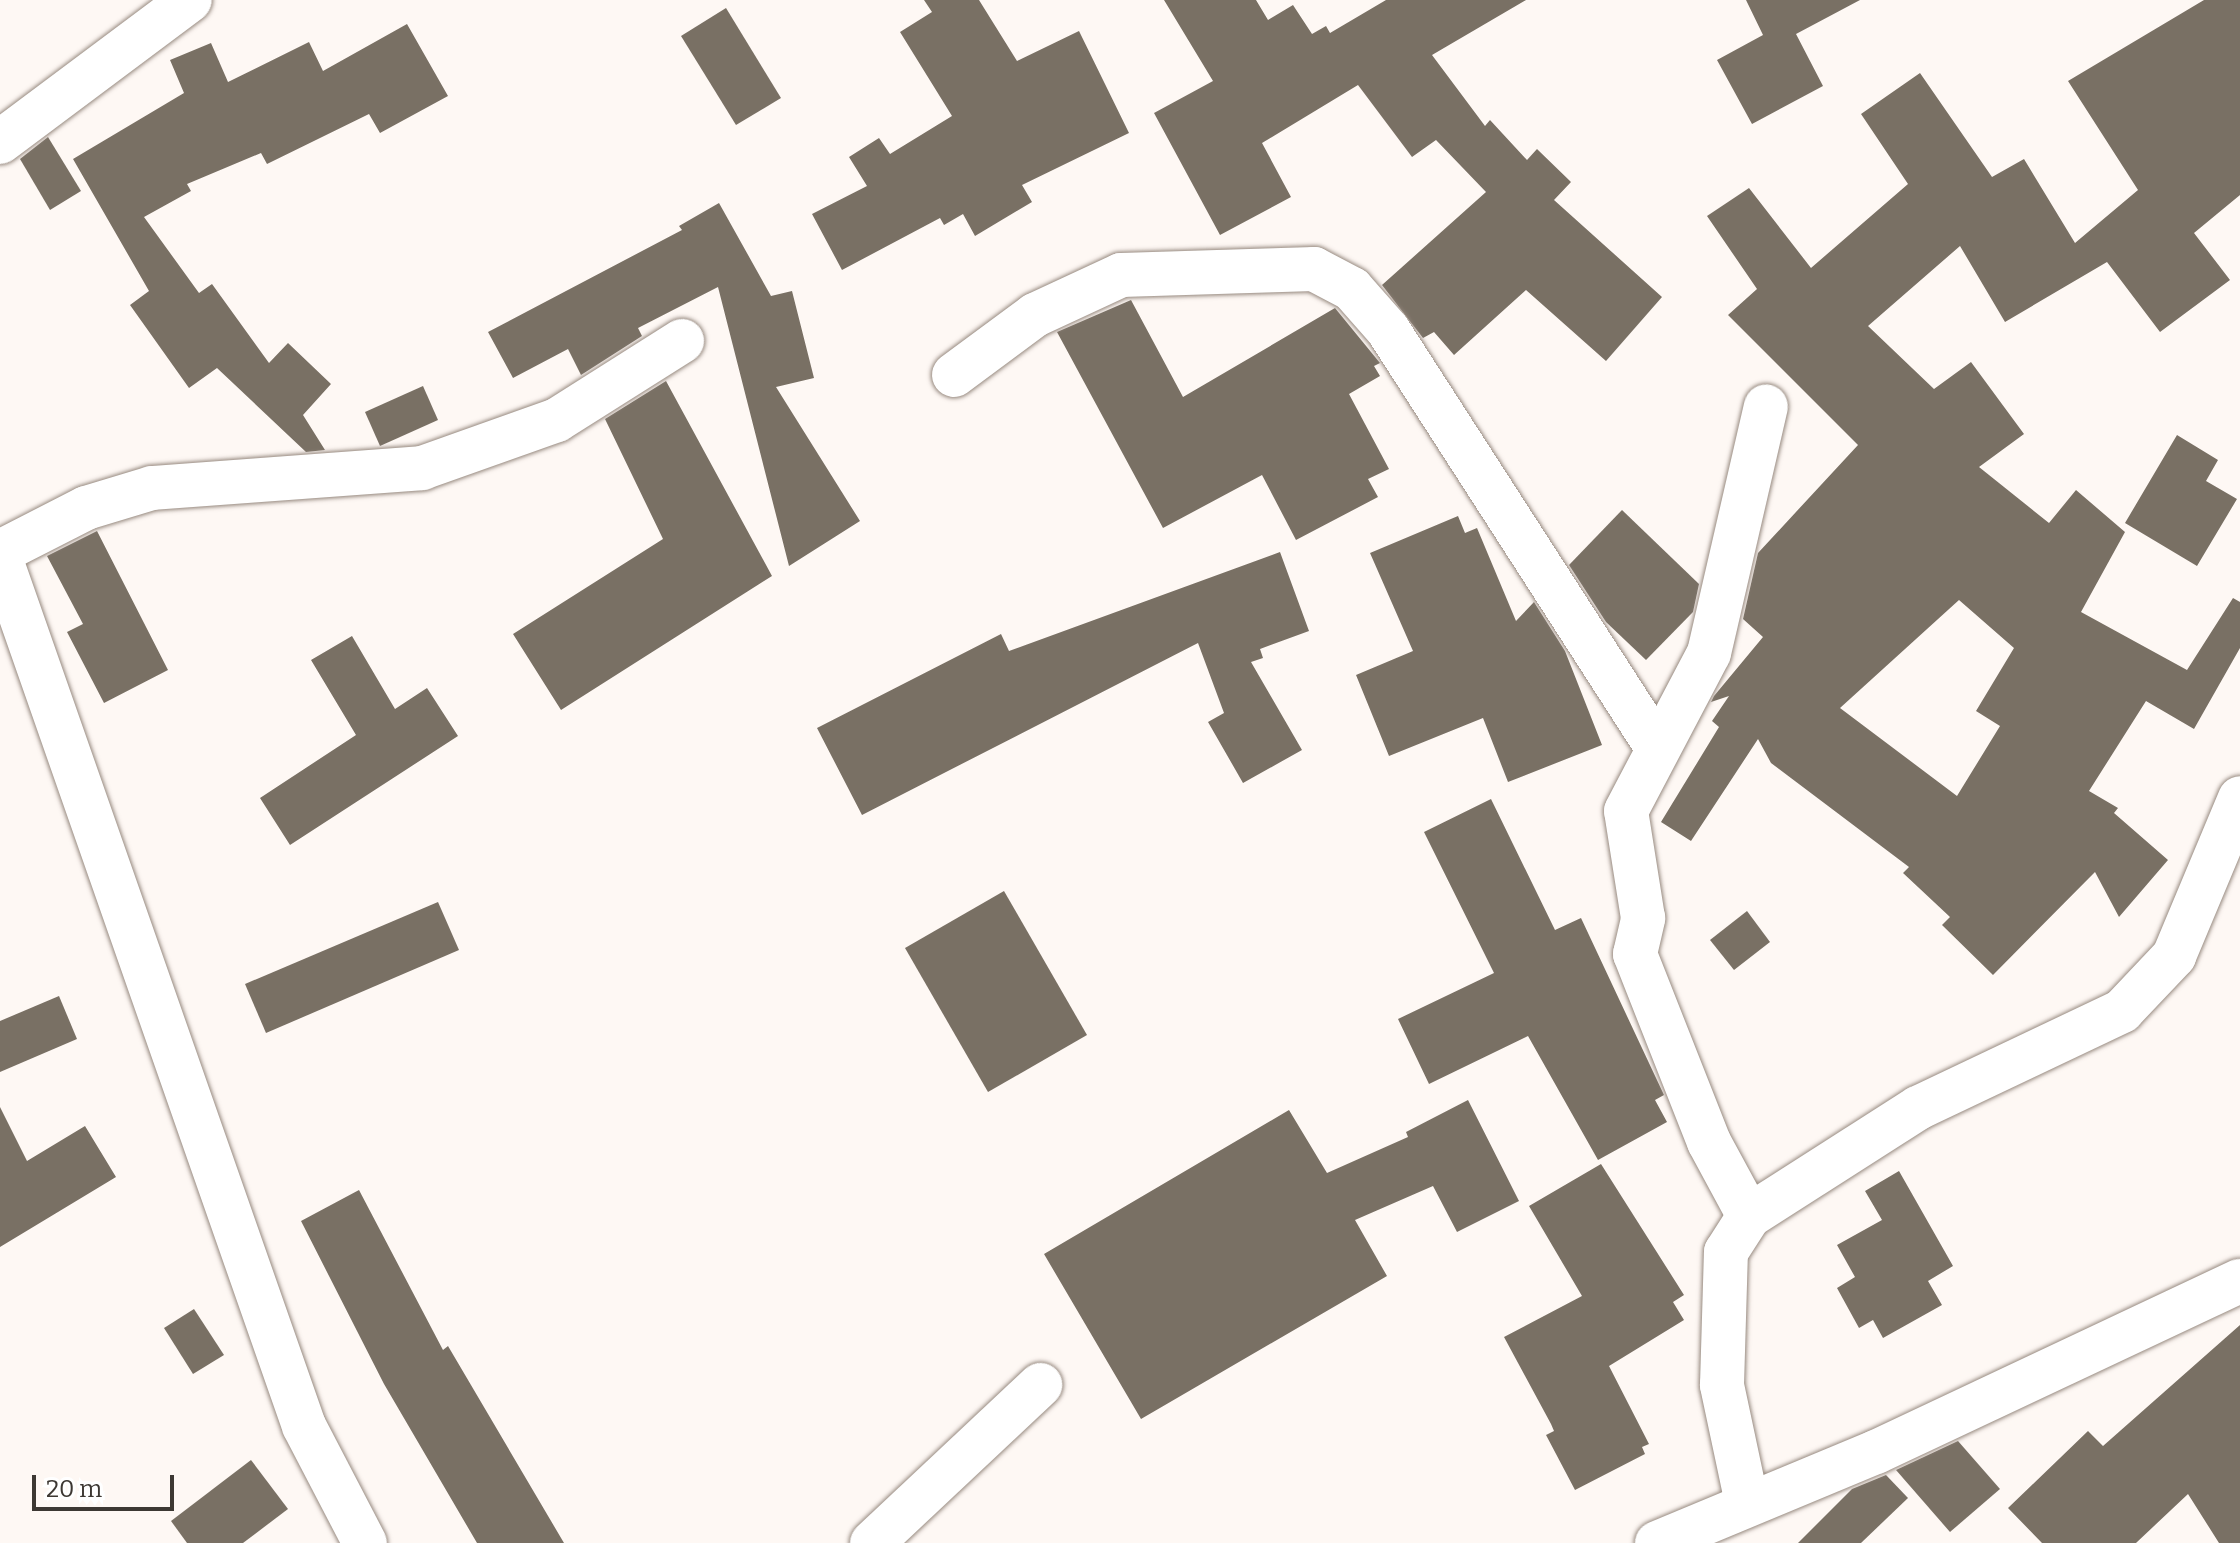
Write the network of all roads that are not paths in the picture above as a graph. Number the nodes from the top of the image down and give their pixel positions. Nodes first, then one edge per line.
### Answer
1 (190, 0) edge
2 (0, 142) edge
3 (682, 341) dead end
4 (954, 375) dead end
5 (1766, 406) dead end
6 (0, 555) edge
7 (1657, 747) junction
8 (2240, 798) edge
9 (1749, 1216) junction
10 (2240, 1281) edge
11 (1040, 1385) dead end
12 (1747, 1503) junction
13 (365, 1543) edge
14 (872, 1543) edge
15 (1657, 1543) edge

1 - 2 street
3 - 6 street
4 - 7 street
5 - 7 street
6 - 13 street
7 - 9 street
8 - 9 street
9 - 12 street
10 - 12 street
11 - 14 street
12 - 15 street

